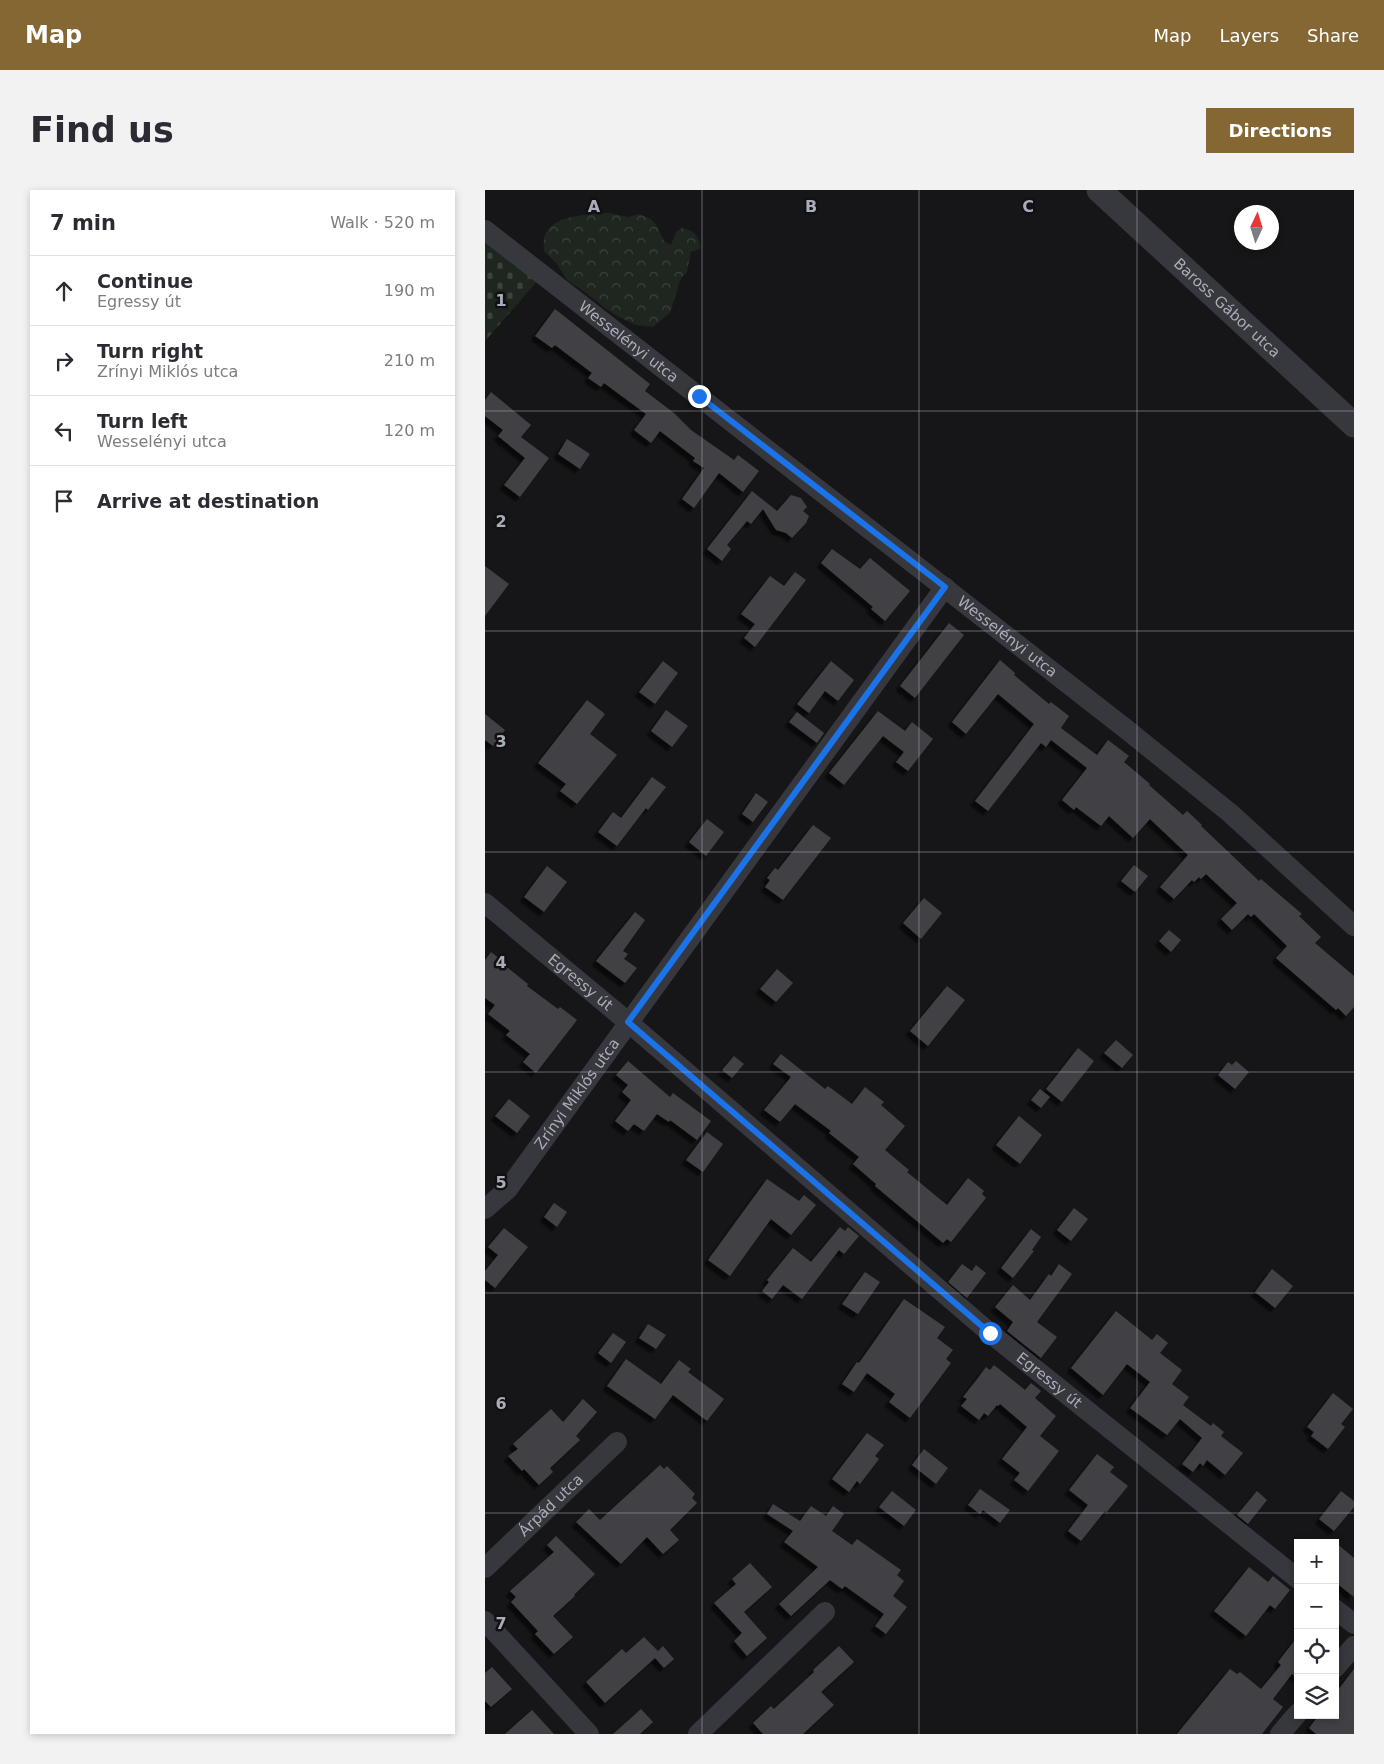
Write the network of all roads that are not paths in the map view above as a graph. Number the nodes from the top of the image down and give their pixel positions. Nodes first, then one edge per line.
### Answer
1 (1099, 190) edge
2 (485, 230) edge
3 (1354, 425) edge
4 (945, 587) junction
5 (485, 903) edge
6 (1354, 926) edge
7 (628, 1022) junction
8 (485, 1209) edge
9 (617, 1442) dead end
10 (485, 1568) edge
11 (1294, 1576) edge
12 (825, 1612) dead end
13 (1339, 1612) edge
14 (485, 1621) edge
15 (1354, 1624) edge
16 (1354, 1646) edge
17 (1339, 1663) edge
18 (1294, 1717) edge
19 (589, 1734) edge
20 (698, 1734) edge
21 (1280, 1734) edge

1 - 3 street, Baross Gábor utca
2 - 4 street, Wesselényi utca
4 - 6 street, Wesselényi utca
4 - 7 street, Zrínyi Miklós utca
5 - 7 street, Egressy út
7 - 8 street, Zrínyi Miklós utca
7 - 11 street, Egressy út
9 - 10 street, Árpád utca
12 - 20 street
13 - 15 street
14 - 19 street
16 - 17 street
18 - 21 street

